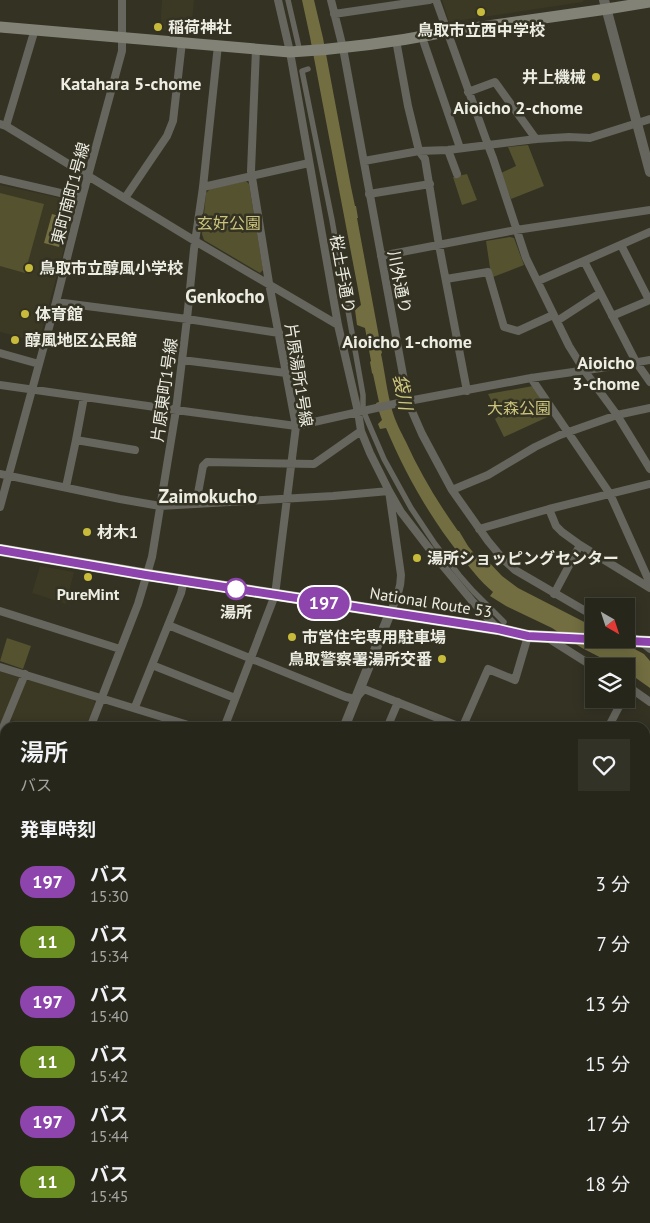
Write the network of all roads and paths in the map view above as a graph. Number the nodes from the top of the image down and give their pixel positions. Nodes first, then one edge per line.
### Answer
1 (122, 0) edge
2 (278, 0) edge
3 (288, 0) edge
4 (331, 0) edge
5 (429, 0) edge
6 (436, 0) edge
7 (650, 2) edge
8 (605, 5) edge
9 (334, 14) junction
10 (0, 27) edge
11 (35, 29) junction
12 (446, 32) junction
13 (122, 38) junction
14 (396, 40) junction
15 (182, 42) junction
16 (424, 43) dead end
17 (218, 45) junction
18 (338, 48) junction
19 (256, 49) junction
20 (298, 52) junction
21 (308, 69) dead end
22 (468, 92) junction
23 (650, 119) edge
24 (637, 122) junction
25 (3, 125) edge
26 (536, 139) junction
27 (488, 145) junction
28 (460, 148) junction
29 (448, 150) junction
30 (419, 151) junction
31 (314, 159) junction
32 (364, 161) junction
33 (650, 172) edge
34 (457, 174) dead end
35 (88, 176) junction
36 (251, 177) junction
37 (0, 179) edge
38 (430, 184) junction
39 (204, 188) junction
40 (369, 194) junction
41 (82, 198) junction
42 (125, 198) junction
43 (650, 210) edge
44 (516, 230) junction
45 (650, 232) edge
46 (195, 241) junction
47 (439, 245) junction
48 (621, 245) junction
49 (381, 256) junction
50 (584, 261) junction
51 (446, 279) junction
52 (538, 280) junction
53 (269, 283) junction
54 (600, 293) junction
55 (649, 300) edge
56 (56, 302) junction
57 (612, 316) junction
58 (555, 318) junction
59 (188, 319) junction
60 (338, 325) junction
61 (279, 333) junction
62 (0, 353) edge
63 (182, 360) junction
64 (650, 360) edge
65 (636, 362) junction
66 (38, 364) junction
67 (584, 370) junction
68 (286, 373) junction
69 (531, 378) junction
70 (650, 382) edge
71 (0, 385) edge
72 (32, 390) junction
73 (467, 391) junction
74 (84, 397) junction
75 (406, 402) junction
76 (650, 408) edge
77 (176, 410) junction
78 (364, 410) junction
79 (618, 415) junction
80 (296, 426) junction
81 (361, 431) junction
82 (568, 432) junction
83 (76, 440) junction
84 (135, 450) dead end
85 (291, 464) junction
86 (650, 469) edge
87 (0, 474) edge
88 (9, 476) junction
89 (650, 484) edge
90 (66, 488) junction
91 (452, 490) junction
92 (389, 491) junction
93 (610, 494) junction
94 (287, 498) junction
95 (196, 504) junction
96 (160, 506) junction
97 (0, 507) edge
98 (549, 509) junction
99 (479, 529) junction
100 (580, 545) junction
101 (0, 550) edge
102 (146, 575) junction
103 (184, 580) junction
104 (650, 583) edge
105 (650, 588) edge
106 (554, 594) junction
107 (275, 595) junction
108 (0, 611) edge
109 (585, 611) edge
110 (390, 613) junction
111 (501, 625) junction
112 (168, 626) junction
113 (528, 636) junction
114 (544, 636) junction
115 (585, 636) edge
116 (635, 640) edge
117 (647, 644) edge
118 (120, 649) junction
119 (251, 659) junction
120 (585, 661) edge
121 (152, 665) junction
122 (0, 667) edge
123 (25, 674) junction
124 (635, 693) edge
125 (101, 698) junction
126 (236, 698) junction
127 (355, 699) junction
128 (398, 702) junction
129 (650, 702) edge
130 (135, 708) junction
131 (618, 708) edge
132 (5, 722) edge
133 (92, 722) edge
134 (179, 722) edge
135 (226, 722) edge
136 (346, 722) edge
137 (390, 722) edge
138 (446, 722) edge
139 (464, 722) edge
140 (611, 722) edge

1 - 13 street, 東町南町1号線
2 - 20 street, 桜土手通り
3 - 20 street
4 - 9 street, 川外通り
5 - 9 street
6 - 12 street
7 - 8 main road
8 - 12 main road
8 - 24 street
9 - 18 street, 川外通り
10 - 11 main road
11 - 13 main road
11 - 25 street
12 - 14 main road
12 - 22 street
13 - 15 main road
13 - 35 street, 東町南町1号線
14 - 18 main road
14 - 30 street
15 - 17 main road
15 - 42 street
16 - 28 street
17 - 19 main road
17 - 39 street, 片原東町1号線
18 - 20 main road
18 - 32 street, 川外通り
19 - 20 main road
19 - 36 street, 片原湯所1号線
20 - 31 street, 桜土手通り
21 - 31 street
22 - 26 street
22 - 27 street
23 - 24 street
24 - 26 street
24 - 33 street
25 - 35 street
26 - 27 street
27 - 28 street
27 - 44 street
28 - 29 street
29 - 30 street
29 - 34 street
30 - 32 street
30 - 38 street
31 - 36 street
31 - 60 street, 桜土手通り
31 - 78 street
32 - 40 street, 川外通り
35 - 41 street, 東町南町1号線
35 - 42 street
36 - 39 street
36 - 53 street, 片原湯所1号線
37 - 41 street
38 - 40 street
38 - 47 street
39 - 46 street, 片原東町1号線
40 - 49 street, 川外通り
41 - 56 street, 東町南町1号線
42 - 46 street
43 - 44 street
44 - 47 street
44 - 52 street
45 - 48 street
46 - 53 street
46 - 59 street, 片原東町1号線
47 - 49 street
47 - 51 street
48 - 50 street
48 - 55 street
49 - 75 street, 川外通り
50 - 52 street
50 - 54 street
51 - 58 street
51 - 73 street
52 - 58 street
53 - 60 street
53 - 61 street, 片原湯所1号線
54 - 57 street
54 - 58 street
55 - 57 street
56 - 59 street
56 - 66 street, 東町南町1号線
57 - 65 street
58 - 67 street
59 - 61 street
59 - 63 street, 片原東町1号線
60 - 78 street, 桜土手通り
61 - 68 street, 片原湯所1号線
62 - 66 street
63 - 68 street
63 - 77 street, 片原東町1号線
64 - 65 street
65 - 67 street
65 - 70 street
66 - 72 street, 東町南町1号線
67 - 69 street
67 - 79 street
68 - 80 street, 片原湯所1号線
69 - 73 street
69 - 82 street
71 - 72 street
72 - 74 street
72 - 88 street, 東町南町1号線
73 - 75 street
74 - 77 street
74 - 83 street
75 - 78 street
75 - 91 street, 川外通り
76 - 79 street
77 - 80 street
77 - 96 street, 片原東町1号線
78 - 80 street
78 - 81 street, 桜土手通り
78 - 111 street
79 - 82 street
79 - 86 street
80 - 85 street, 片原湯所1号線
81 - 85 street
81 - 92 street, 桜土手通り
82 - 91 street
82 - 93 street
83 - 84 street
83 - 90 street
85 - 94 street, 片原湯所1号線
85 - 95 street
87 - 88 street
88 - 90 street
88 - 97 street, 東町南町1号線
89 - 93 street
90 - 96 street
91 - 99 street, 川外通り
92 - 94 street
92 - 110 street
92 - 111 street, 桜土手通り
93 - 98 street
93 - 104 street
94 - 95 street
94 - 107 street, 片原湯所1号線
95 - 96 street
96 - 102 street, 片原東町1号線
98 - 99 street
98 - 100 street
99 - 106 street, 川外通り
100 - 105 street
100 - 106 street
101 - 102 highway, National Route 53
102 - 103 highway, National Route 53
102 - 118 street, 片原東町1号線
103 - 107 highway, National Route 53
103 - 112 street
106 - 109 street, 川外通り
107 - 110 highway, National Route 53
107 - 119 street, 片原湯所1号線
108 - 118 street
110 - 111 highway, National Route 53
110 - 127 street
111 - 113 highway, National Route 53
112 - 119 street
112 - 121 street
113 - 114 highway, National Route 53
113 - 139 street
114 - 115 highway, National Route 53
114 - 120 street
116 - 117 highway, National Route 53
118 - 125 street, 片原東町1号線
119 - 126 street, 片原湯所1号線
119 - 127 street
121 - 126 street
121 - 130 street
122 - 123 street
123 - 125 street
123 - 132 street
124 - 129 street
125 - 130 street
125 - 133 street, 片原東町1号線
126 - 135 street, 片原湯所1号線
127 - 128 street
127 - 136 street
128 - 137 street
128 - 138 street
130 - 134 street
131 - 140 street

